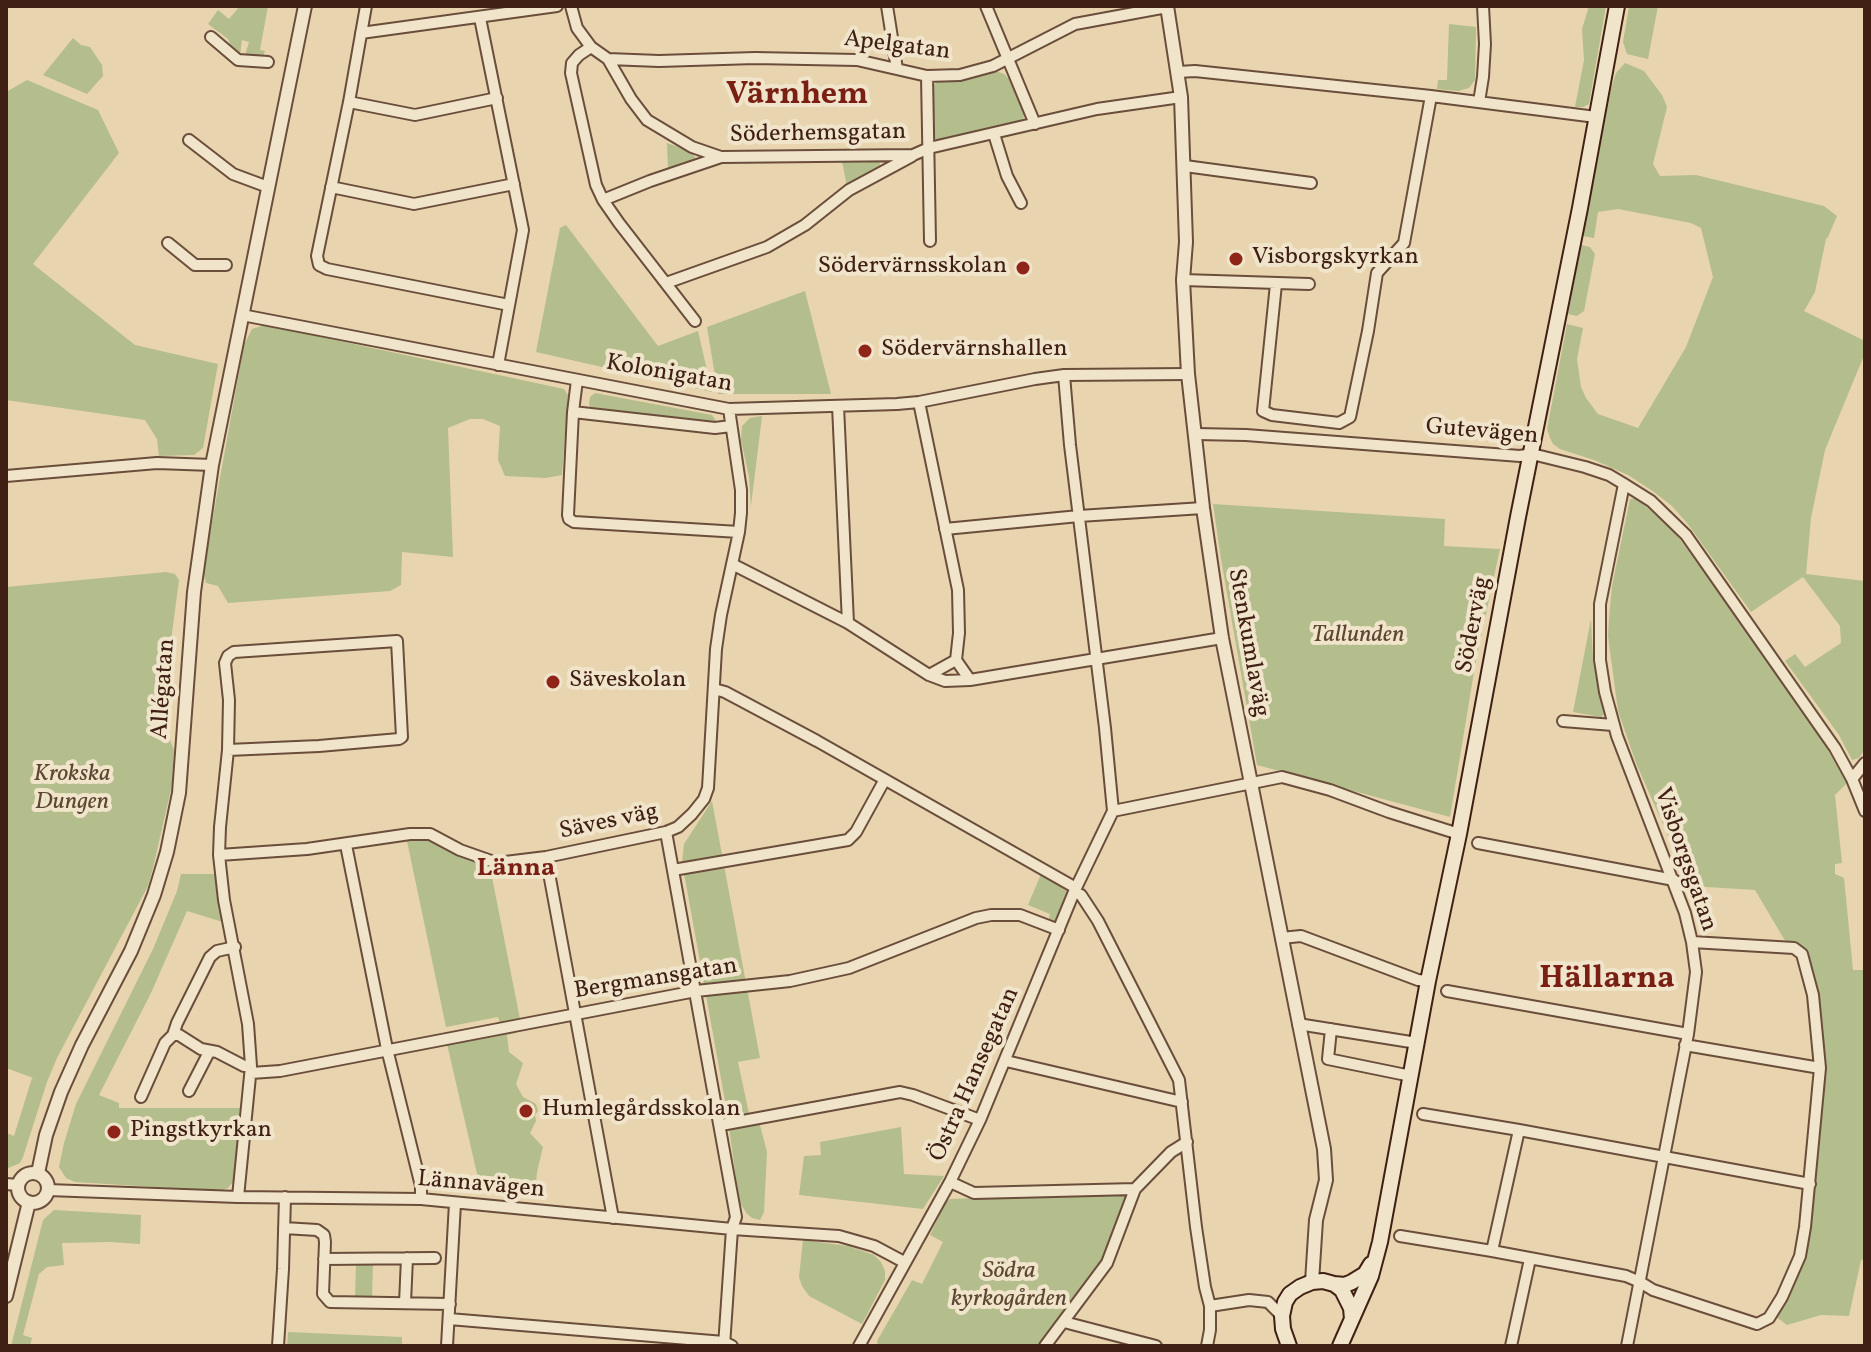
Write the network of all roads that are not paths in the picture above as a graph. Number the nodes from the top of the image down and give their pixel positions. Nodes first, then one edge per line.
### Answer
1 (305, 6) edge
2 (366, 6) edge
3 (557, 6) edge
4 (571, 6) edge
5 (887, 6) edge
6 (986, 6) edge
7 (1167, 6) edge
8 (1483, 6) edge
9 (1617, 6) edge
10 (480, 18) junction
11 (209, 32) dead end
12 (361, 33) junction
13 (591, 47) junction
14 (1008, 58) junction
15 (608, 59) junction
16 (268, 62) dead end
17 (897, 69) junction
18 (1178, 72) junction
19 (927, 76) junction
20 (1431, 96) junction
21 (1181, 97) junction
22 (497, 98) junction
23 (349, 102) junction
24 (1479, 102) junction
25 (1596, 117) junction
26 (1035, 124) junction
27 (994, 134) junction
28 (189, 137) dead end
29 (929, 148) junction
30 (913, 155) junction
31 (721, 157) junction
32 (1185, 166) junction
33 (1311, 183) dead end
34 (514, 184) junction
35 (268, 187) junction
36 (331, 187) junction
37 (603, 200) junction
38 (1021, 203) dead end
39 (168, 240) dead end
40 (930, 241) dead end
41 (226, 265) dead end
42 (1183, 280) junction
43 (666, 283) junction
44 (1276, 284) junction
45 (1309, 284) dead end
46 (509, 305) junction
47 (242, 315) junction
48 (695, 321) dead end
49 (498, 365) junction
50 (1188, 374) junction
51 (1064, 375) junction
52 (577, 380) junction
53 (919, 402) junction
54 (838, 406) junction
55 (729, 409) junction
56 (573, 412) junction
57 (731, 426) junction
58 (1196, 434) junction
59 (1532, 454) junction
60 (212, 465) junction
61 (6, 476) edge
62 (1624, 484) junction
63 (1203, 508) junction
64 (1079, 516) junction
65 (945, 529) junction
66 (739, 532) junction
67 (732, 564) junction
68 (848, 623) junction
69 (1222, 638) junction
70 (1096, 659) junction
71 (956, 660) junction
72 (929, 675) junction
73 (970, 680) junction
74 (714, 689) junction
75 (1563, 721) dead end
76 (1613, 725) junction
77 (228, 750) junction
78 (1865, 763) edge
79 (1852, 779) junction
80 (884, 781) junction
81 (1251, 782) junction
82 (1113, 811) junction
83 (1865, 811) edge
84 (666, 832) junction
85 (1459, 834) junction
86 (1478, 843) dead end
87 (346, 845) junction
88 (219, 855) junction
89 (546, 857) junction
90 (673, 870) junction
91 (1674, 880) junction
92 (1075, 890) junction
93 (1059, 930) junction
94 (1281, 938) junction
95 (1692, 942) junction
96 (235, 947) junction
97 (1428, 981) junction
98 (696, 991) junction
99 (1447, 991) dead end
100 (576, 1013) junction
101 (1298, 1024) junction
102 (1331, 1029) junction
103 (173, 1035) junction
104 (1687, 1040) junction
105 (1417, 1043) junction
106 (387, 1049) junction
107 (209, 1052) junction
108 (1006, 1061) junction
109 (1820, 1068) junction
110 (251, 1070) junction
111 (1411, 1076) junction
112 (189, 1091) dead end
113 (141, 1097) dead end
114 (1182, 1102) junction
115 (1423, 1114) dead end
116 (980, 1120) junction
117 (721, 1125) junction
118 (1519, 1130) junction
119 (1187, 1142) junction
120 (1663, 1157) junction
121 (38, 1173) junction
122 (950, 1182) junction
123 (1810, 1184) junction
124 (12, 1185) edge
125 (1135, 1189) junction
126 (48, 1190) junction
127 (238, 1197) junction
128 (285, 1197) junction
129 (421, 1199) junction
130 (29, 1202) junction
131 (455, 1203) junction
132 (613, 1218) junction
133 (284, 1228) junction
134 (732, 1229) junction
135 (1400, 1236) dead end
136 (1492, 1251) junction
137 (1377, 1253) junction
138 (407, 1258) junction
139 (435, 1258) dead end
140 (324, 1259) junction
141 (1530, 1259) junction
142 (904, 1262) junction
143 (1312, 1282) junction
144 (1640, 1282) junction
145 (1334, 1284) junction
146 (6, 1296) edge
147 (405, 1303) junction
148 (450, 1304) junction
149 (1210, 1306) junction
150 (1282, 1316) junction
151 (449, 1319) junction
152 (1352, 1320) junction
153 (1064, 1322) junction
154 (1284, 1342) edge
155 (727, 1345) edge
156 (278, 1346) edge
157 (447, 1346) edge
158 (859, 1346) edge
159 (1045, 1346) edge
160 (1156, 1346) edge
161 (1207, 1346) edge
162 (1340, 1346) edge
163 (1511, 1346) edge
164 (1627, 1346) edge

1 - 35 street, Allégatan
2 - 12 street
3 - 10 street
4 - 13 street, Söderhemsgatan
5 - 17 street
6 - 14 street
7 - 14 street, Apelgatan
7 - 18 street, Stenkumlaväg
8 - 24 street
9 - 25 main road, Söderväg
10 - 12 street
10 - 22 street
11 - 16 street
12 - 23 street
13 - 15 street, Söderhemsgatan
13 - 37 street
14 - 19 street, Apelgatan
14 - 26 street
15 - 17 street, Apelgatan
15 - 31 street, Söderhemsgatan
17 - 19 street, Apelgatan
18 - 20 street
18 - 21 street, Stenkumlaväg
19 - 29 street
20 - 24 street
20 - 44 street
21 - 26 street, Söderhemsgatan
21 - 32 street, Stenkumlaväg
22 - 23 street
22 - 34 street
23 - 36 street
24 - 25 street
25 - 59 main road, Söderväg
26 - 27 street, Söderhemsgatan
27 - 29 street, Söderhemsgatan
27 - 38 street
28 - 35 street
29 - 30 street, Söderhemsgatan
29 - 40 street
30 - 31 street, Söderhemsgatan
30 - 43 street
31 - 37 street
32 - 33 street
32 - 42 street, Stenkumlaväg
34 - 36 street
34 - 46 street
35 - 47 street, Allégatan
36 - 46 street
37 - 43 street
39 - 41 street
42 - 44 street
42 - 50 street, Stenkumlaväg
43 - 48 street
44 - 45 street
46 - 49 street
47 - 49 street, Kolonigatan
47 - 60 street, Allégatan
49 - 52 street, Kolonigatan
50 - 51 street, Kolonigatan
50 - 58 street, Stenkumlaväg
51 - 53 street, Kolonigatan
51 - 64 street
52 - 55 street, Kolonigatan
52 - 56 street
53 - 54 street, Kolonigatan
53 - 65 street
54 - 55 street, Kolonigatan
54 - 68 street
55 - 57 street, Säves väg
56 - 57 street
56 - 66 street
57 - 66 street, Säves väg
58 - 59 street, Gutevägen
58 - 63 street, Stenkumlaväg
59 - 62 street, Gutevägen
59 - 85 main road, Söderväg
60 - 61 street
60 - 121 street, Allégatan
62 - 76 street, Visborgsgatan
62 - 79 street, Gutevägen
63 - 64 street
63 - 69 street, Stenkumlaväg
64 - 65 street
64 - 70 street
65 - 71 street
66 - 67 street, Säves väg
67 - 68 street
67 - 74 street, Säves väg
68 - 72 street
69 - 70 street
69 - 81 street, Stenkumlaväg
70 - 73 street
70 - 82 street
71 - 72 street
71 - 73 street
72 - 73 street
74 - 80 street
74 - 84 street, Säves väg
75 - 76 street
76 - 91 street, Visborgsgatan
77 - 77 street
77 - 88 street
78 - 79 street
79 - 83 street, Gutevägen
80 - 90 street
80 - 92 street
81 - 82 street
81 - 85 street
81 - 94 street, Stenkumlaväg
82 - 92 street, Östra Hansegatan
84 - 89 street, Säves väg
84 - 90 street
85 - 97 main road, Söderväg
86 - 91 street
87 - 88 street, Säves väg
87 - 89 street, Säves väg
87 - 106 street
88 - 96 street
89 - 100 street
90 - 98 street
91 - 95 street, Visborgsgatan
92 - 93 street, Östra Hansegatan
92 - 114 street
93 - 98 street, Bergmansgatan
93 - 108 street, Östra Hansegatan
94 - 97 street
94 - 101 street, Stenkumlaväg
95 - 104 street, Visborgsgatan
95 - 109 street
96 - 103 street
96 - 110 street
97 - 105 main road, Söderväg
98 - 100 street, Bergmansgatan
98 - 117 street
99 - 104 street
100 - 106 street, Bergmansgatan
100 - 132 street
101 - 102 street
101 - 143 street, Stenkumlaväg
102 - 105 street
102 - 111 street
103 - 107 street
103 - 113 street
104 - 109 street
104 - 120 street, Visborgsgatan
105 - 111 main road, Söderväg
106 - 110 street, Bergmansgatan
106 - 129 street
107 - 110 street
107 - 112 street
108 - 114 street
108 - 116 street, Östra Hansegatan
109 - 123 street
110 - 127 street
111 - 137 main road, Söderväg
114 - 119 street
115 - 118 street
116 - 117 street
116 - 122 street, Östra Hansegatan
117 - 134 street
118 - 120 street
118 - 136 street
119 - 125 street
119 - 149 street
120 - 123 street
120 - 144 street, Visborgsgatan
121 - 124 street
121 - 126 street
122 - 125 street
122 - 142 street, Östra Hansegatan
123 - 144 street
124 - 130 street
125 - 153 street
126 - 127 street, Lännavägen
126 - 130 street
127 - 128 street, Lännavägen
128 - 129 street, Lännavägen
128 - 133 street
129 - 131 street, Lännavägen
130 - 146 street
131 - 132 street, Lännavägen
131 - 148 street
132 - 134 street, Lännavägen
133 - 140 street
133 - 156 street
134 - 142 street, Lännavägen
134 - 155 street
135 - 136 street
136 - 141 street
137 - 145 main road
137 - 152 main road, Söderväg
138 - 139 street
138 - 140 street
138 - 147 street
140 - 147 street
141 - 144 street
141 - 163 street
142 - 158 street, Östra Hansegatan
143 - 145 main road
143 - 150 main road
144 - 164 street, Visborgsgatan
145 - 152 main road
147 - 148 street
148 - 151 street
149 - 150 street
149 - 161 street
150 - 154 main road
151 - 155 street
151 - 157 street
152 - 162 main road, Söderväg
153 - 159 street
153 - 160 street

